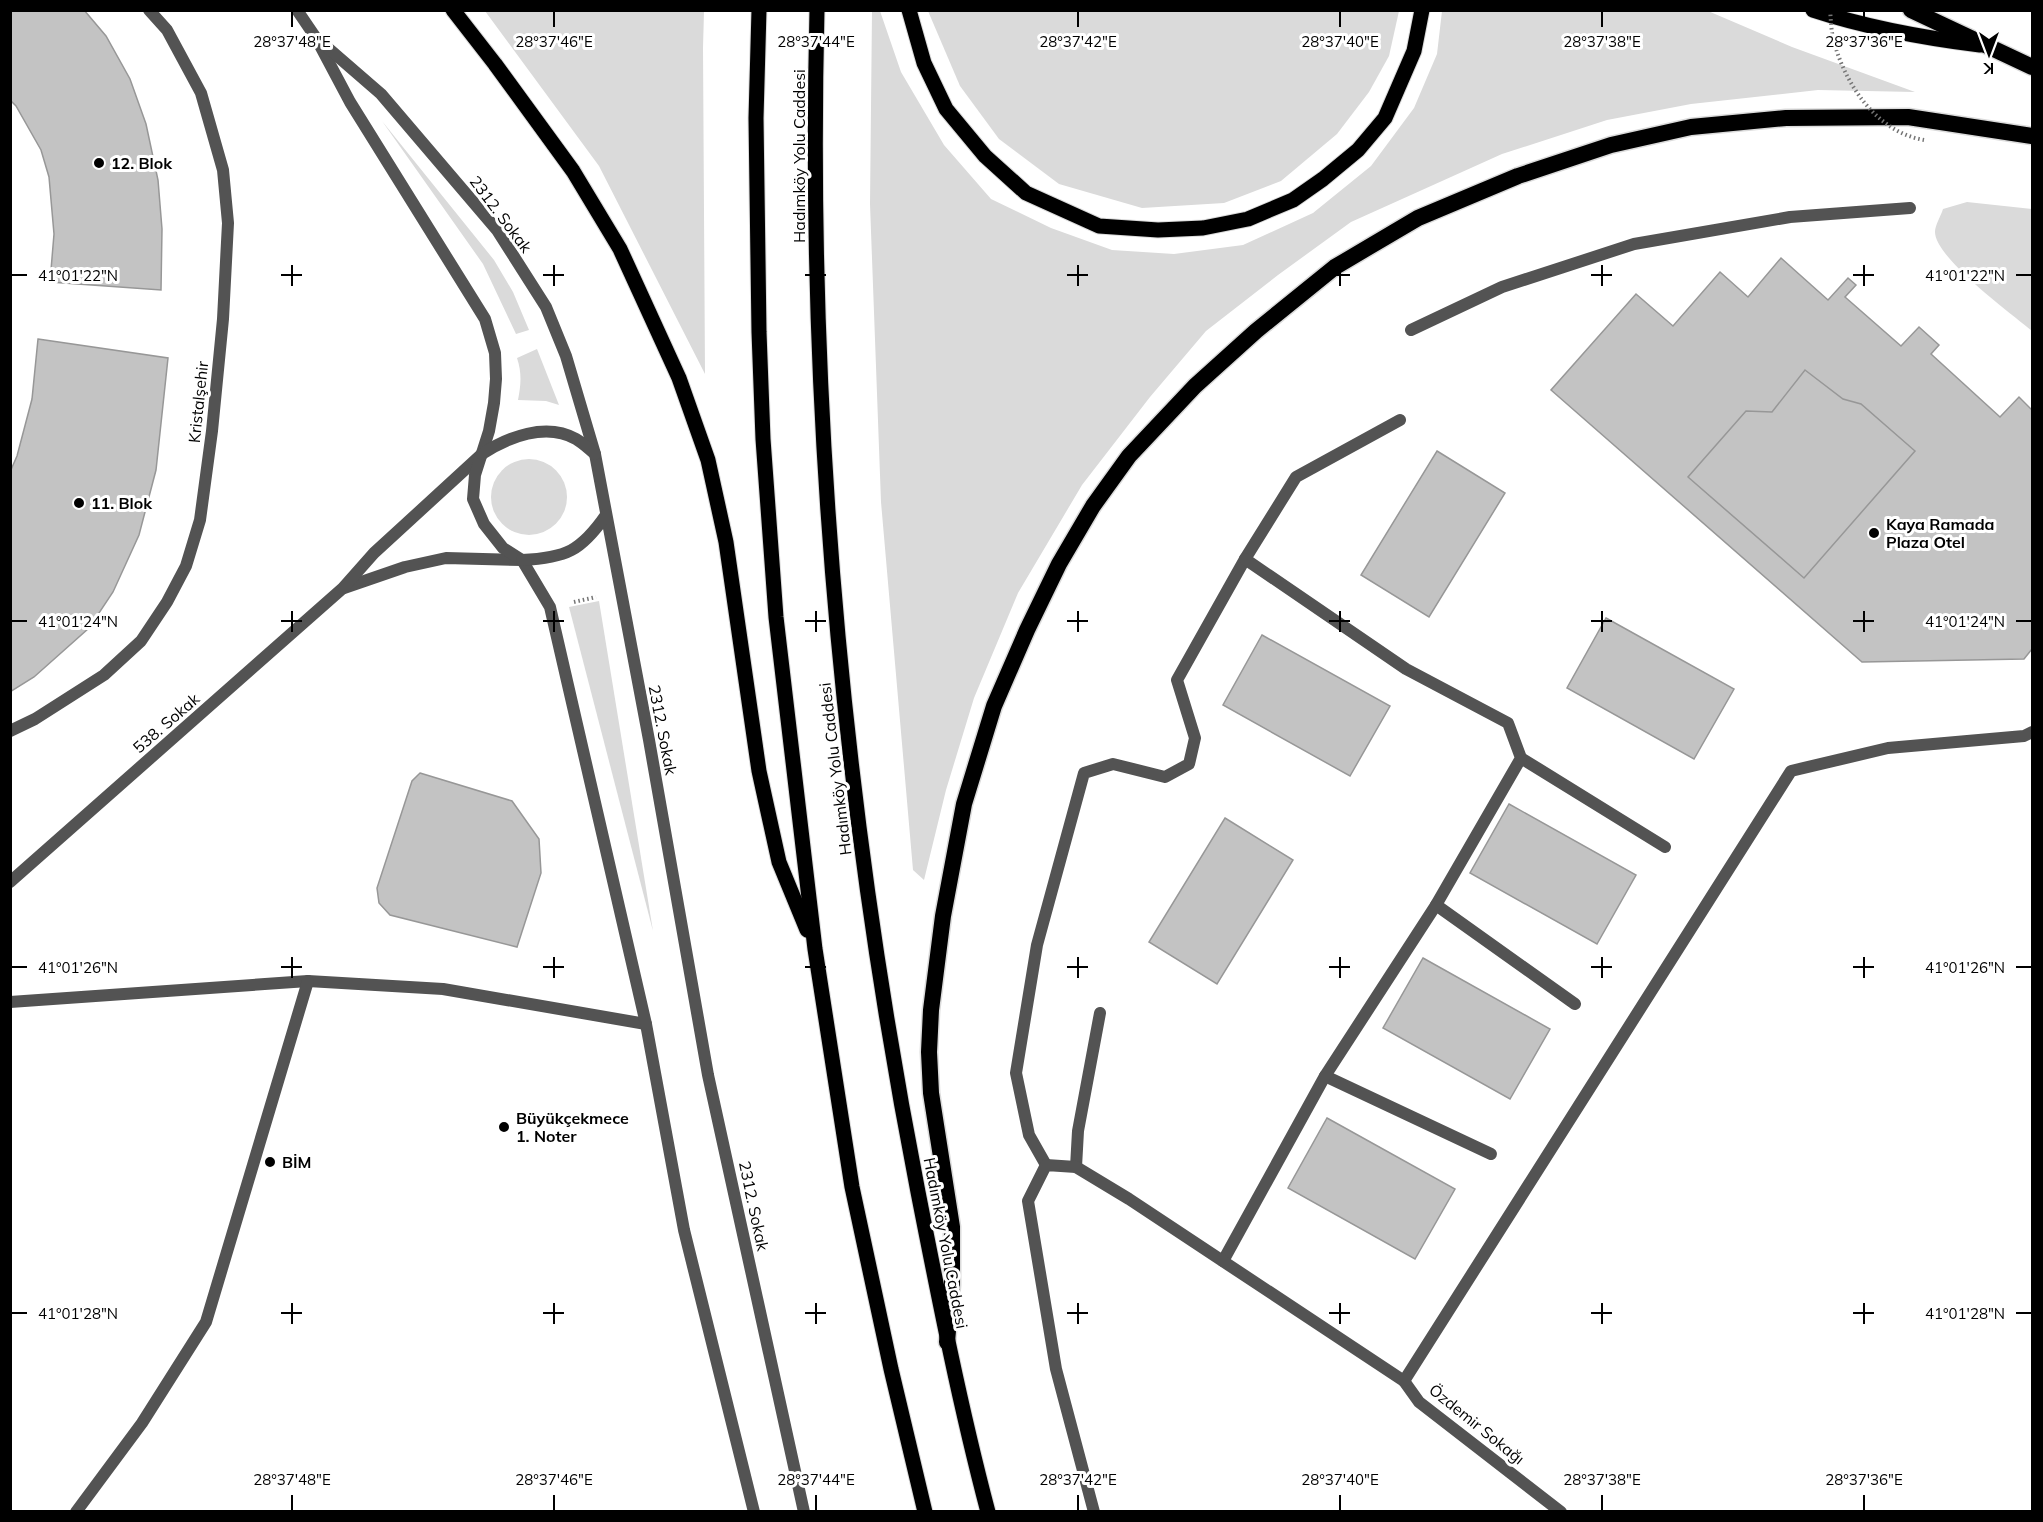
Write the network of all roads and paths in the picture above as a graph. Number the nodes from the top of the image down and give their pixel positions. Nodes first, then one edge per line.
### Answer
1 (149, 10) edge
2 (297, 10) edge
3 (453, 10) edge
4 (759, 10) edge
5 (817, 10) edge
6 (909, 10) edge
7 (1422, 10) edge
8 (1813, 10) edge
9 (1830, 10) edge
10 (1911, 10) edge
11 (316, 38) junction
12 (1992, 47) junction
13 (2032, 67) edge
14 (2032, 136) edge
15 (1924, 140) dead end
16 (1910, 208) dead end
17 (1411, 330) dead end
18 (1400, 420) dead end
19 (482, 454) junction
20 (595, 454) junction
21 (606, 515) junction
22 (1245, 559) junction
23 (522, 560) junction
24 (343, 588) junction
25 (620, 592) junction
26 (550, 608) junction
27 (10, 731) edge
28 (2032, 732) edge
29 (1521, 758) junction
30 (1665, 847) dead end
31 (10, 882) edge
32 (1436, 904) junction
33 (815, 949) junction
34 (308, 981) junction
35 (10, 1002) edge
36 (1575, 1004) dead end
37 (1100, 1013) dead end
38 (646, 1023) junction
39 (1325, 1076) junction
40 (1491, 1154) dead end
41 (1046, 1165) junction
42 (1076, 1167) junction
43 (1223, 1261) junction
44 (947, 1342) junction
45 (1404, 1381) junction
46 (76, 1512) edge
47 (754, 1512) edge
48 (804, 1512) edge
49 (926, 1512) edge
50 (988, 1512) edge
51 (1094, 1512) edge
52 (1561, 1512) edge

1 - 27 street, Kristalşehir
2 - 11 street, 2312. Sokak
3 - 33 main road
4 - 33 main road
5 - 44 main road, Hadımköy Yolu Caddesi
6 - 7 main road
8 - 12 main road
9 - 15 path, bridge
10 - 12 highway
11 - 19 street, 2312. Sokak
11 - 20 street, 2312. Sokak
12 - 13 highway
14 - 44 highway
16 - 17 street
18 - 22 street
19 - 20 street
19 - 23 street, 2312. Sokak
19 - 24 street, 538. Sokak
20 - 21 street, 2312. Sokak
21 - 23 street
21 - 25 street, 2312. Sokak
22 - 29 street
22 - 41 street
23 - 24 street, 538. Sokak
23 - 26 street, 2312. Sokak
24 - 31 street, 538. Sokak
25 - 26 path
25 - 48 street, 2312. Sokak
26 - 38 street, 2312. Sokak
28 - 45 street
29 - 30 street
29 - 32 street
32 - 36 street
32 - 39 street
33 - 49 main road
34 - 35 street
34 - 38 street
34 - 46 street
37 - 42 street
38 - 47 street, 2312. Sokak
39 - 40 street
39 - 43 street
41 - 42 street
41 - 51 street
42 - 43 street, Özdemir Sokağı
43 - 45 street, Özdemir Sokağı
44 - 50 main road, Hadımköy Yolu Caddesi
45 - 52 street, Özdemir Sokağı

